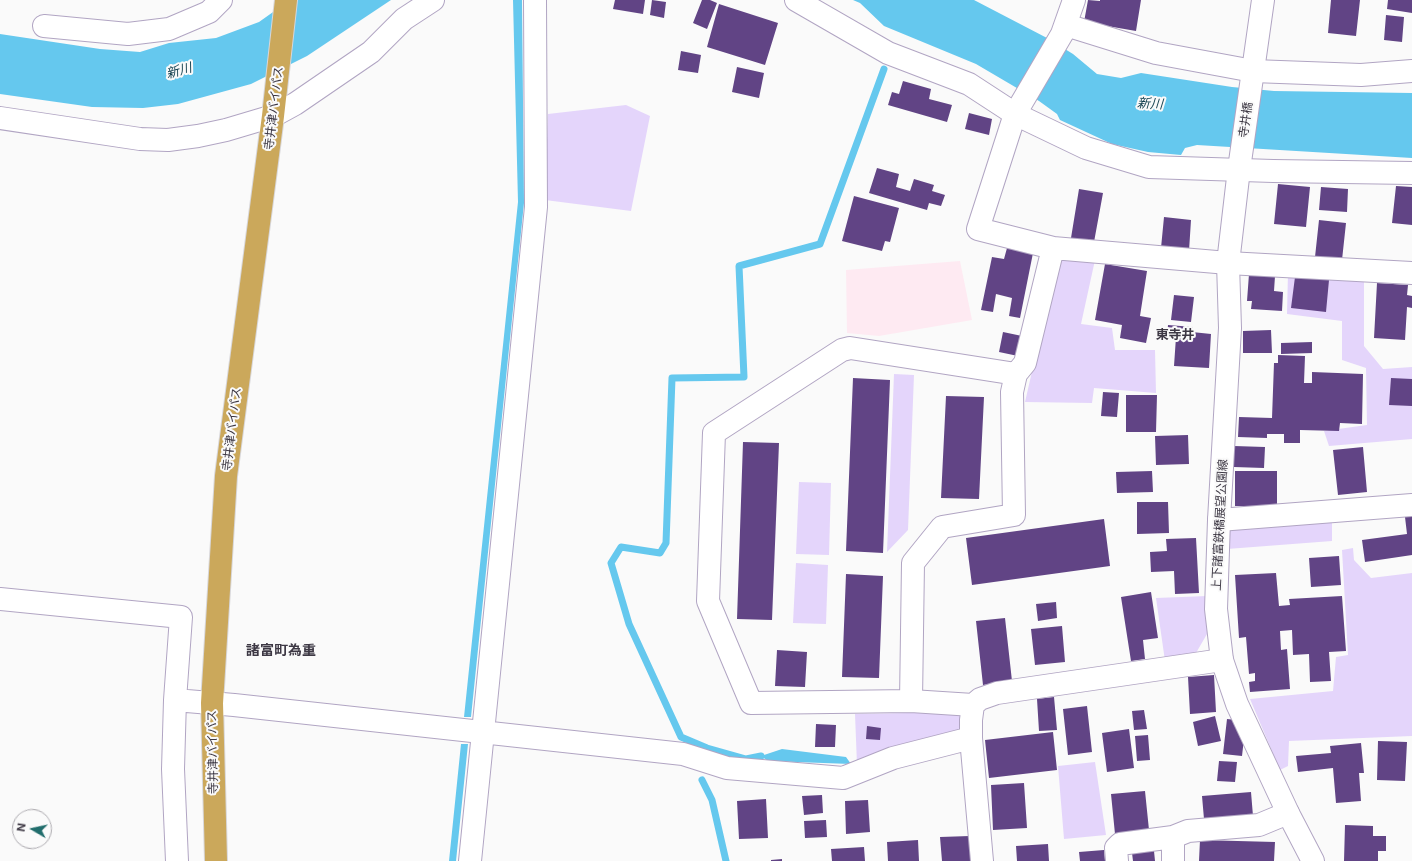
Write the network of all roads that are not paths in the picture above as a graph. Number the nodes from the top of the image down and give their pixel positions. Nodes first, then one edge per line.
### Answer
1 (221, 0) edge
2 (286, 0) edge
3 (433, 0) edge
4 (535, 0) edge
5 (796, 0) edge
6 (1074, 0) edge
7 (1263, 0) edge
8 (44, 26) dead end
9 (1064, 29) junction
10 (1412, 71) edge
11 (1253, 72) junction
12 (1016, 111) junction
13 (273, 116) junction
14 (0, 118) edge
15 (1239, 169) junction
16 (1412, 173) edge
17 (1053, 248) junction
18 (1228, 263) junction
19 (1412, 274) edge
20 (1016, 374) junction
21 (1412, 505) edge
22 (1219, 520) junction
23 (0, 599) edge
24 (1222, 660) junction
25 (175, 700) junction
26 (911, 701) junction
27 (212, 702) junction
28 (973, 705) junction
29 (484, 732) junction
30 (971, 738) junction
31 (1288, 813) junction
32 (1173, 837) junction
33 (177, 861) edge
34 (216, 861) edge
35 (470, 861) edge
36 (982, 861) edge
37 (1117, 861) edge
38 (1173, 861) edge
39 (1313, 861) edge

1 - 8 street
2 - 13 highway, 寺井津バイパス
3 - 13 street
4 - 29 street
5 - 12 street
6 - 9 street
7 - 11 street
9 - 11 street
9 - 12 street
10 - 11 street
11 - 15 street, 寺井橋
12 - 15 street
12 - 17 street
13 - 14 street
13 - 27 highway, 寺井津バイパス
15 - 16 street
15 - 18 street, 上下諸富鉄橋展望公園線
17 - 18 street
17 - 20 street
18 - 19 street
18 - 22 street, 上下諸富鉄橋展望公園線
20 - 26 street
20 - 26 street
21 - 22 street
22 - 24 street, 上下諸富鉄橋展望公園線
23 - 25 street
24 - 28 street
24 - 31 street, 上下諸富鉄橋展望公園線
25 - 27 street
25 - 33 street
26 - 28 street
27 - 29 street
27 - 34 highway, 寺井津バイパス
28 - 30 street
29 - 30 street
29 - 35 street
30 - 36 street
31 - 32 street
31 - 39 street, 上下諸富鉄橋展望公園線
32 - 37 street
32 - 38 street

